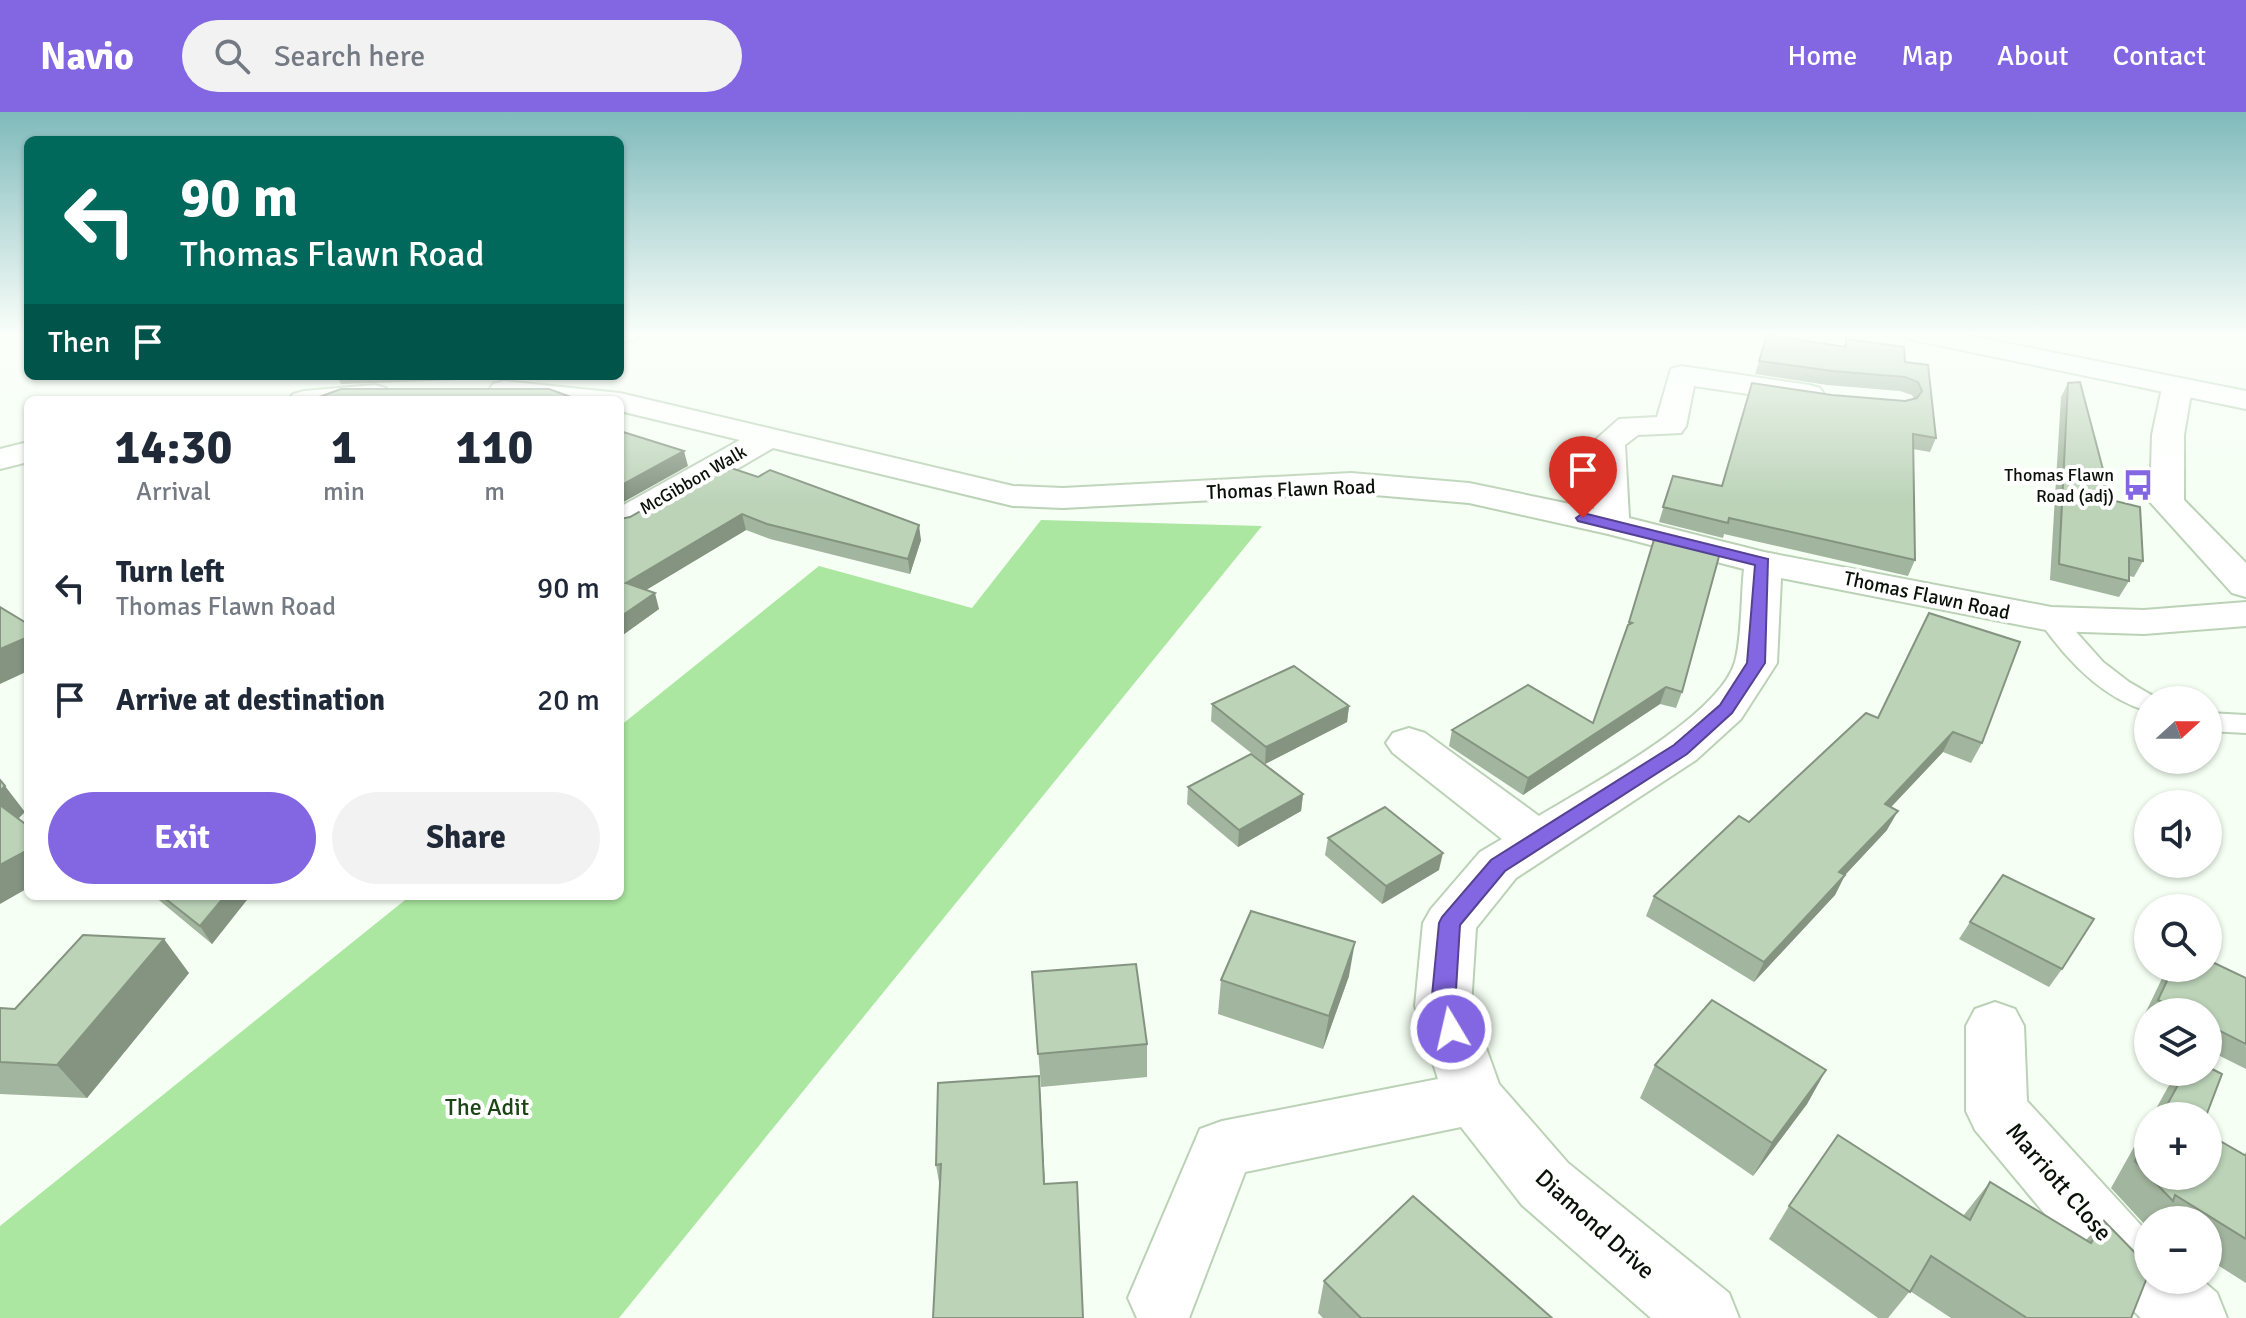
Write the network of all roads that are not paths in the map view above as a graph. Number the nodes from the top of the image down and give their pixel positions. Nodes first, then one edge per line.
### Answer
1 (491, 389) edge
2 (574, 389) edge
3 (1678, 389) edge
4 (1780, 389) edge
5 (2177, 389) edge
6 (2184, 389) edge
7 (482, 390) edge
8 (398, 392) edge
9 (351, 396) edge
10 (593, 396) edge
11 (1841, 398) edge
12 (2246, 400) edge
13 (624, 403) edge
14 (767, 438) junction
15 (24, 453) edge
16 (0, 459) edge
17 (624, 520) edge
18 (1612, 524) junction
19 (1763, 563) junction
20 (2246, 585) edge
21 (2246, 614) edge
22 (2051, 619) junction
23 (2134, 697) edge
24 (2222, 723) edge
25 (2246, 724) edge
26 (1409, 743) dead end
27 (1538, 841) junction
28 (1995, 1026) dead end
29 (1474, 1098) junction
30 (2134, 1265) edge
31 (2166, 1294) edge
32 (1163, 1298) dead end
33 (1704, 1318) edge
34 (2192, 1318) edge

1 - 7 street
2 - 10 street
3 - 18 street
4 - 11 street
5 - 20 street
6 - 12 street
8 - 9 street
13 - 14 street, Thomas Flawn Road
14 - 17 street, McGibbon Walk
14 - 18 street, Thomas Flawn Road
15 - 16 street
18 - 19 street, Thomas Flawn Road
19 - 22 street, Thomas Flawn Road
19 - 27 street, Diamond Drive
21 - 22 street, Thomas Flawn Road
22 - 23 lane
24 - 25 lane
26 - 27 street
27 - 29 street, Diamond Drive
28 - 30 street, Marriott Close
29 - 32 street
29 - 33 street, Diamond Drive
31 - 34 street, Marriott Close

